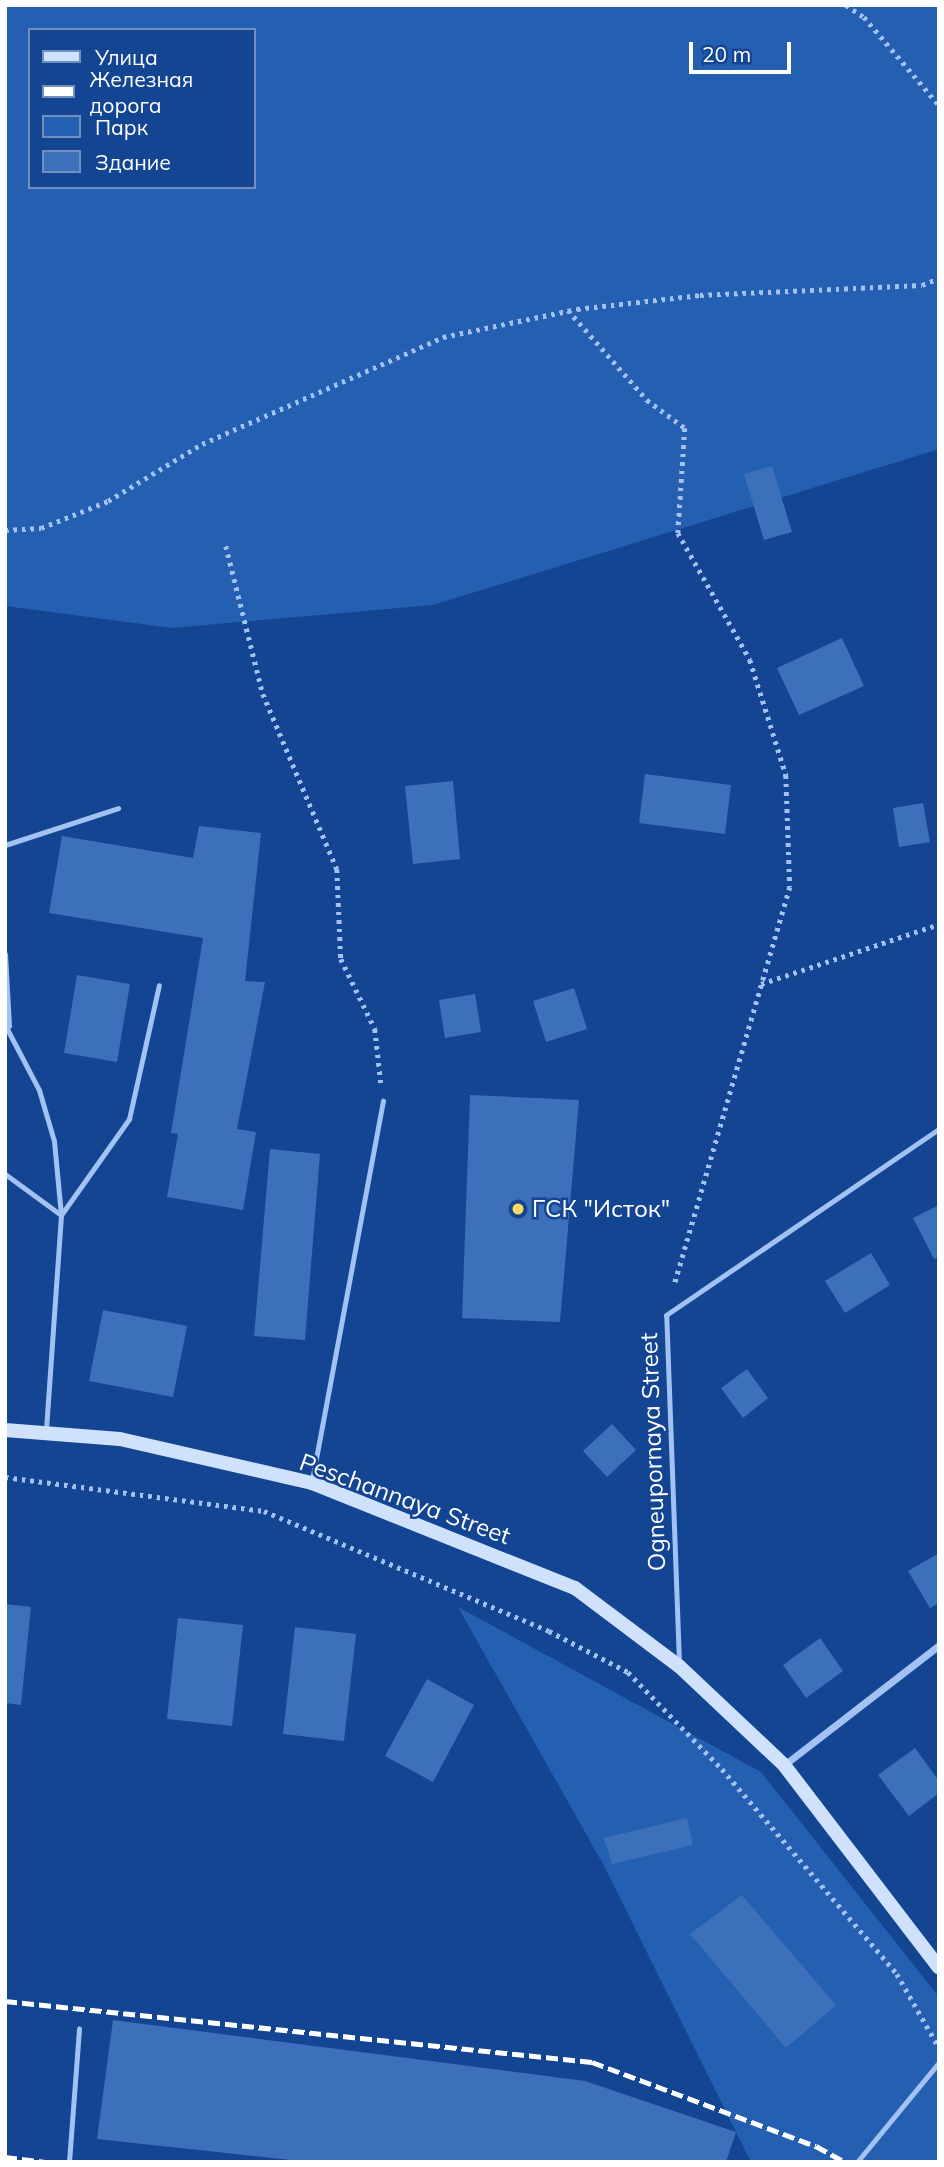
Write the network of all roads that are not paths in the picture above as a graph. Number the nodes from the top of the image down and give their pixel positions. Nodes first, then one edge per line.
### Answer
1 (118, 808) dead end
2 (5, 845) edge
3 (5, 954) edge
4 (159, 985) dead end
5 (7, 1025) edge
6 (383, 1101) road end
7 (939, 1129) edge
8 (5, 1174) edge
9 (61, 1215) junction
10 (5, 1430) edge
11 (45, 1433) junction
12 (312, 1483) junction
13 (939, 1645) edge
14 (679, 1666) junction
15 (784, 1765) junction
16 (939, 1968) edge
17 (79, 2028) dead end
18 (939, 2062) edge
19 (69, 2162) edge
20 (857, 2162) edge

1 - 2 lane
3 - 5 lane
4 - 9 lane
5 - 9 lane
6 - 12 lane
7 - 14 lane, Ogneupornaya Street
8 - 9 lane
9 - 11 lane
10 - 11 street, Peschannaya Street
11 - 12 street, Peschannaya Street
12 - 14 street, Peschannaya Street
13 - 15 street
14 - 15 street, Peschannaya Street
15 - 16 street, Peschannaya Street
17 - 19 lane
18 - 20 lane

